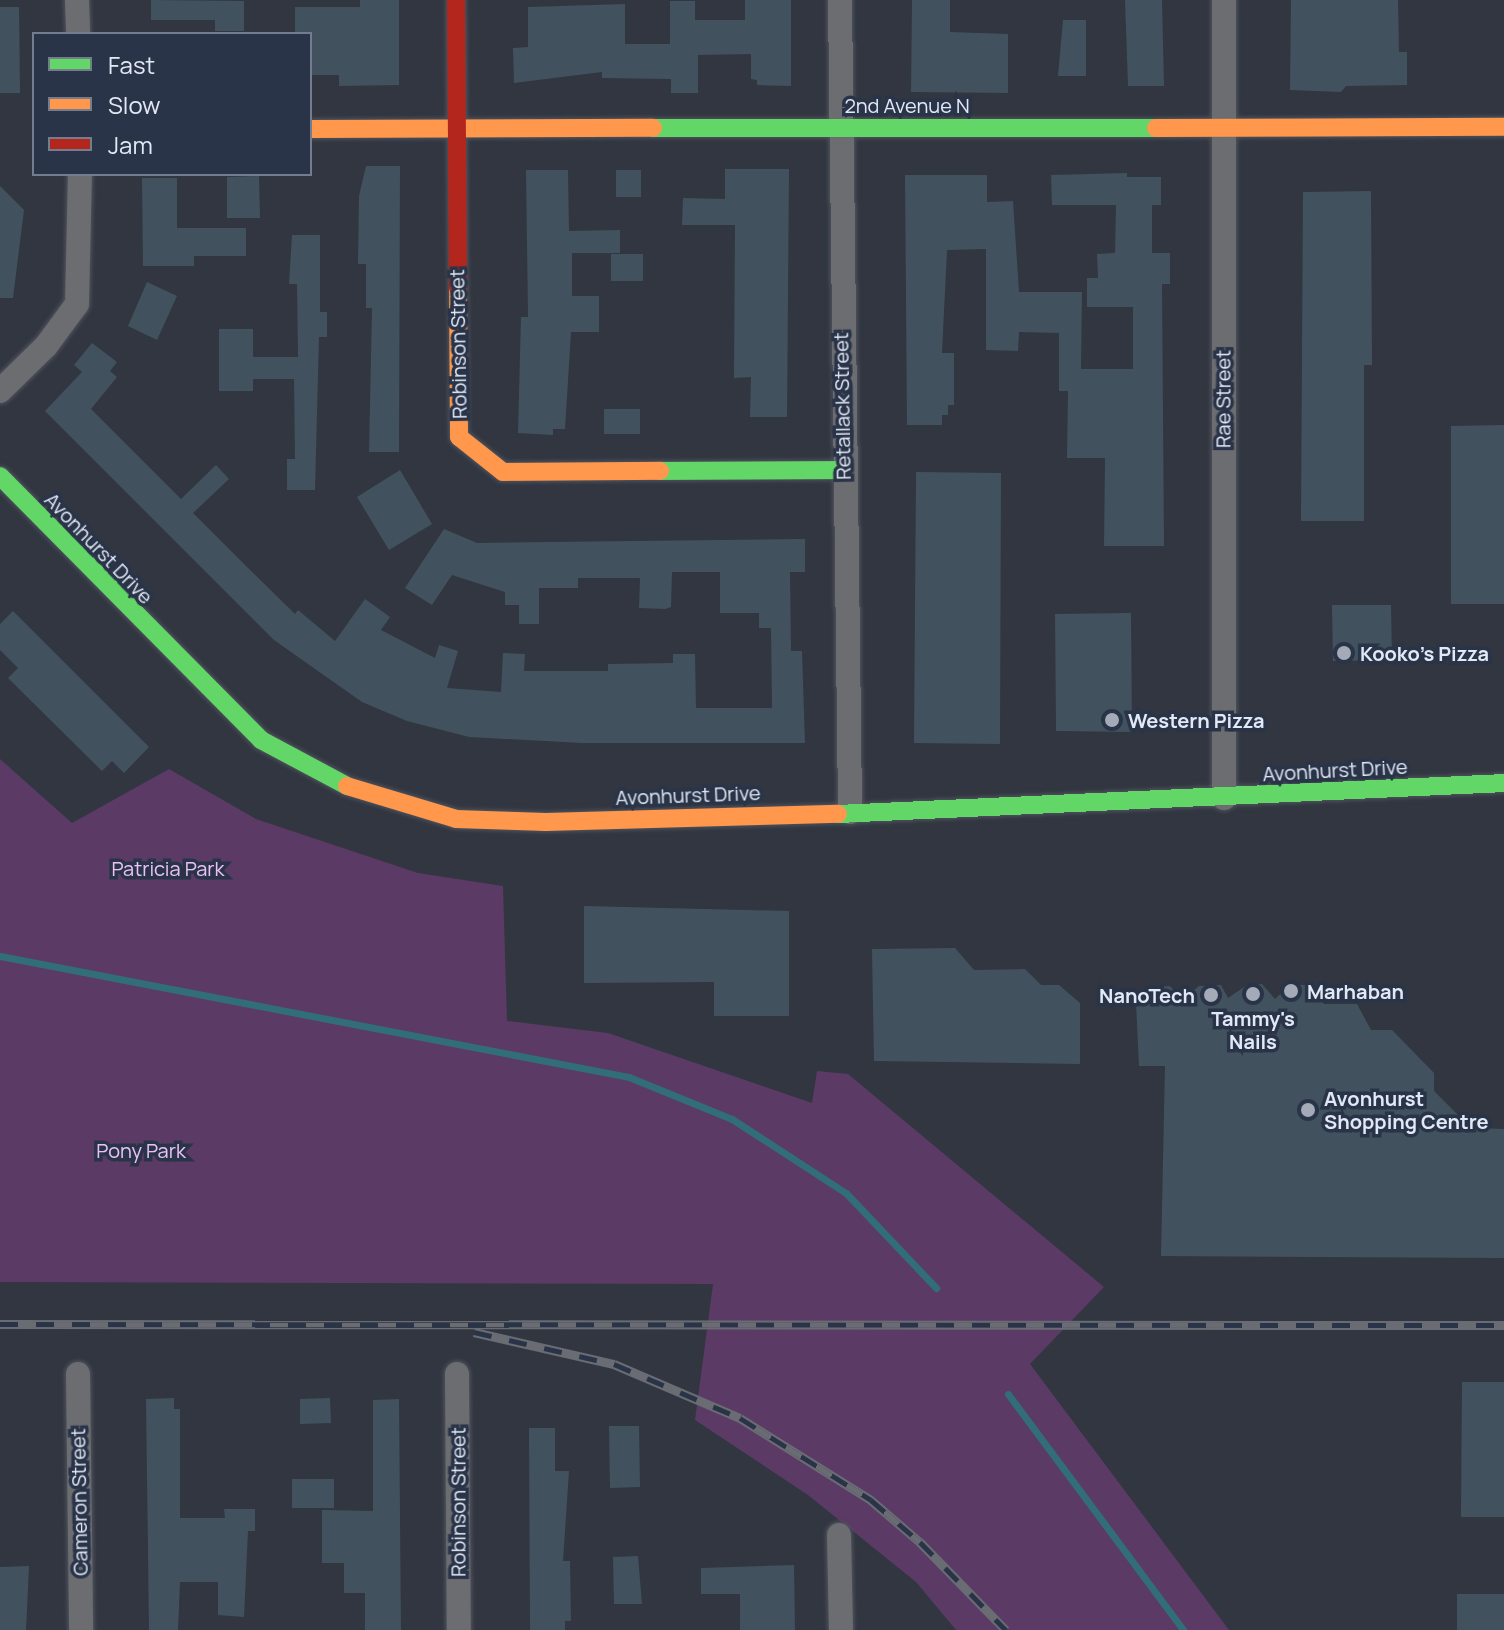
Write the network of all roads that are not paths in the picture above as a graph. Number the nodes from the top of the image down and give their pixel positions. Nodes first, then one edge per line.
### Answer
1 (77, 0) edge
2 (456, 0) edge
3 (840, 0) edge
4 (1224, 0) edge
5 (78, 32) edge
6 (840, 127) junction
7 (1223, 127) junction
8 (1504, 127) edge
9 (312, 129) edge
10 (456, 129) junction
11 (80, 176) edge
12 (0, 391) edge
13 (842, 470) junction
14 (0, 476) edge
15 (1504, 783) edge
16 (1224, 798) junction
17 (850, 812) junction
18 (78, 1374) dead end
19 (457, 1374) dead end
20 (839, 1535) dead end
21 (81, 1630) edge
22 (459, 1630) edge
23 (841, 1630) edge

1 - 5 street
2 - 10 street, Robinson Street
3 - 6 street, Retallack Street
4 - 7 street, Rae Street
6 - 7 street, 2nd Avenue N
6 - 10 street, 2nd Avenue N
6 - 13 street, Retallack Street
7 - 8 street, 2nd Avenue N
7 - 16 street, Rae Street
9 - 10 street, 2nd Avenue N
10 - 13 street, Robinson Street
11 - 12 street
13 - 17 street, Retallack Street
14 - 17 street, Avonhurst Drive
15 - 16 street, Avonhurst Drive
16 - 17 street, Avonhurst Drive
18 - 21 street, Cameron Street
19 - 22 street, Robinson Street
20 - 23 street

